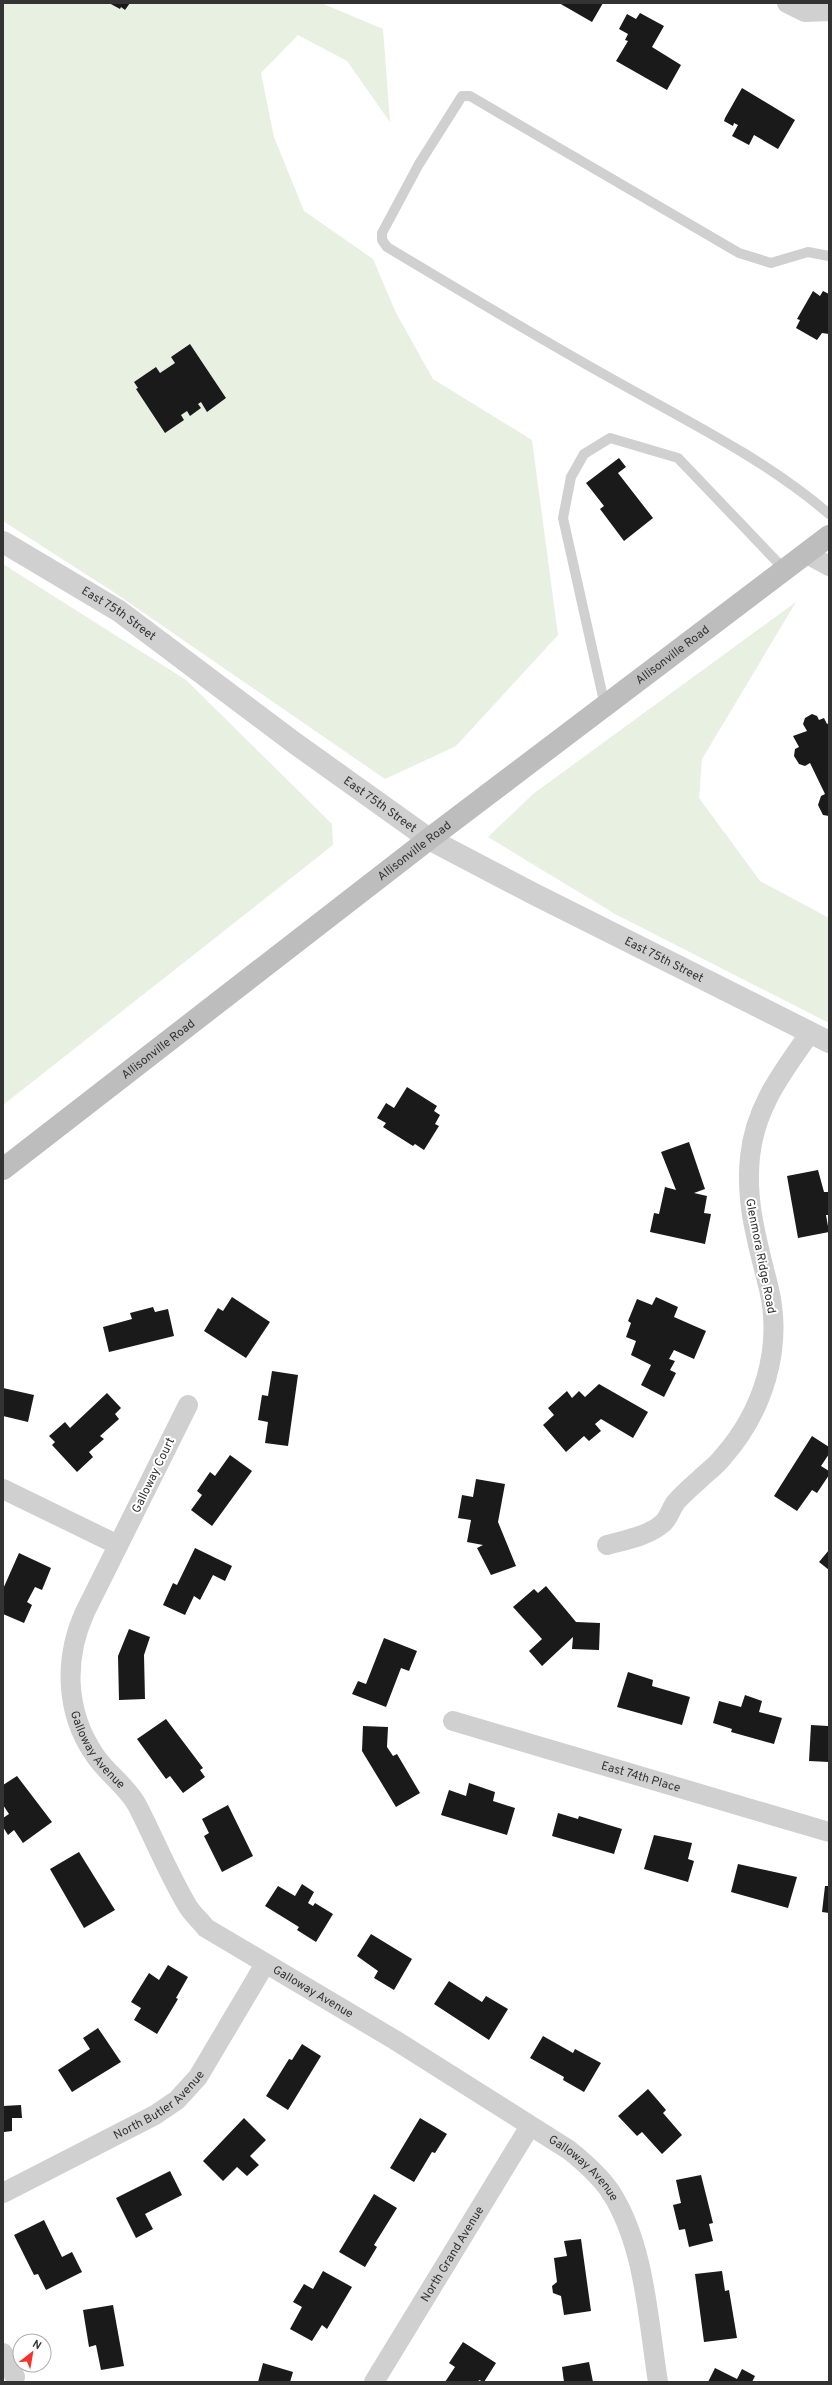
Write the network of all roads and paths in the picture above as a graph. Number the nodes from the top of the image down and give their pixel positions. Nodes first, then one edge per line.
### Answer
1 (787, 3) edge
2 (824, 12) edge
3 (829, 256) edge
4 (829, 514) edge
5 (829, 536) edge
6 (3, 542) edge
7 (807, 554) junction
8 (829, 566) edge
9 (785, 570) junction
10 (605, 706) junction
11 (429, 839) junction
12 (820, 1038) edge
13 (3, 1169) edge
14 (188, 1405) dead end
15 (3, 1489) edge
16 (118, 1545) junction
17 (607, 1545) dead end
18 (454, 1721) dead end
19 (829, 1832) edge
20 (265, 1964) junction
21 (530, 2126) junction
22 (3, 2193) edge
23 (3, 2353) edge
24 (15, 2377) dead end
25 (374, 2382) edge
26 (658, 2382) edge

1 - 2 street
3 - 4 lane
5 - 7 main road, Allisonville Road
6 - 11 street, East 75th Street
7 - 8 street
7 - 9 main road, Allisonville Road
9 - 10 main road, Allisonville Road
9 - 10 lane
10 - 11 main road, Allisonville Road
11 - 12 street, East 75th Street
11 - 13 main road, Allisonville Road
12 - 17 street, Glenmora Ridge Road
14 - 16 street, Galloway Court
15 - 16 street
16 - 20 street, Galloway Avenue
18 - 19 street, East 74th Place
20 - 21 street, Galloway Avenue
20 - 22 street, North Butler Avenue
21 - 25 street, North Grand Avenue
21 - 26 street, Galloway Avenue
23 - 24 street

